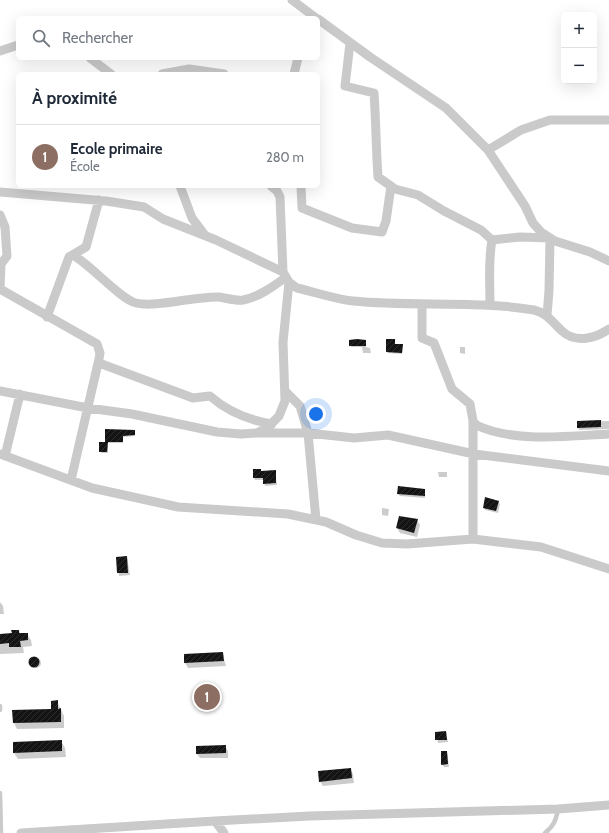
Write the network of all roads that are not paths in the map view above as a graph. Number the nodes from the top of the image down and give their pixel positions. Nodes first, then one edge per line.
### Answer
1 (292, 0) edge
2 (312, 16) edge
3 (320, 22) edge
4 (350, 43) junction
5 (16, 45) edge
6 (0, 51) edge
7 (93, 60) edge
8 (298, 60) edge
9 (109, 72) edge
10 (176, 72) edge
11 (204, 72) edge
12 (294, 72) edge
13 (609, 120) edge
14 (488, 150) junction
15 (391, 186) junction
16 (181, 188) edge
17 (273, 188) edge
18 (300, 188) edge
19 (0, 192) edge
20 (99, 200) junction
21 (0, 215) edge
22 (204, 235) junction
23 (550, 238) junction
24 (492, 240) junction
25 (73, 255) junction
26 (609, 261) edge
27 (286, 277) junction
28 (0, 289) edge
29 (422, 304) junction
30 (490, 305) junction
31 (547, 315) junction
32 (47, 317) junction
33 (609, 329) edge
34 (98, 363) junction
35 (0, 391) edge
36 (286, 392) junction
37 (20, 394) junction
38 (88, 408) junction
39 (473, 421) junction
40 (272, 424) junction
41 (308, 432) junction
42 (257, 433) junction
43 (609, 434) edge
44 (474, 454) junction
45 (3, 455) edge
46 (609, 470) edge
47 (71, 480) junction
48 (316, 520) junction
49 (473, 539) junction
50 (609, 569) edge
51 (0, 706) edge
52 (0, 710) edge
53 (0, 793) edge
54 (609, 805) edge
55 (558, 809) junction
56 (215, 821) junction
57 (80, 830) edge
58 (1, 833) edge
59 (21, 833) edge
60 (224, 833) edge
61 (545, 833) edge

1 - 2 street
3 - 4 street
4 - 14 street
4 - 15 street
5 - 6 street
7 - 9 street
8 - 12 street
10 - 11 street
13 - 14 street
14 - 23 street
15 - 18 street
15 - 24 street
16 - 22 street
17 - 27 street
19 - 20 street
20 - 22 street
20 - 25 street
21 - 28 street
22 - 27 street
23 - 24 street
23 - 26 street
23 - 31 street
24 - 30 street
25 - 27 street
25 - 32 street
27 - 29 street
27 - 36 street
28 - 32 street
29 - 30 street
29 - 39 street
30 - 31 street
31 - 33 street
32 - 34 street
34 - 38 street
34 - 40 street
35 - 37 street
36 - 40 street
36 - 41 street
37 - 38 street
37 - 45 street
38 - 42 street
38 - 47 street
39 - 43 street
39 - 44 street
40 - 42 street
41 - 42 street
41 - 44 street
41 - 48 street
44 - 46 street
44 - 49 street
45 - 47 street
47 - 48 street
48 - 49 street
49 - 50 street
51 - 52 lane
53 - 58 lane
54 - 55 street
55 - 56 street
55 - 61 lane
56 - 57 street
56 - 60 street
57 - 59 street

